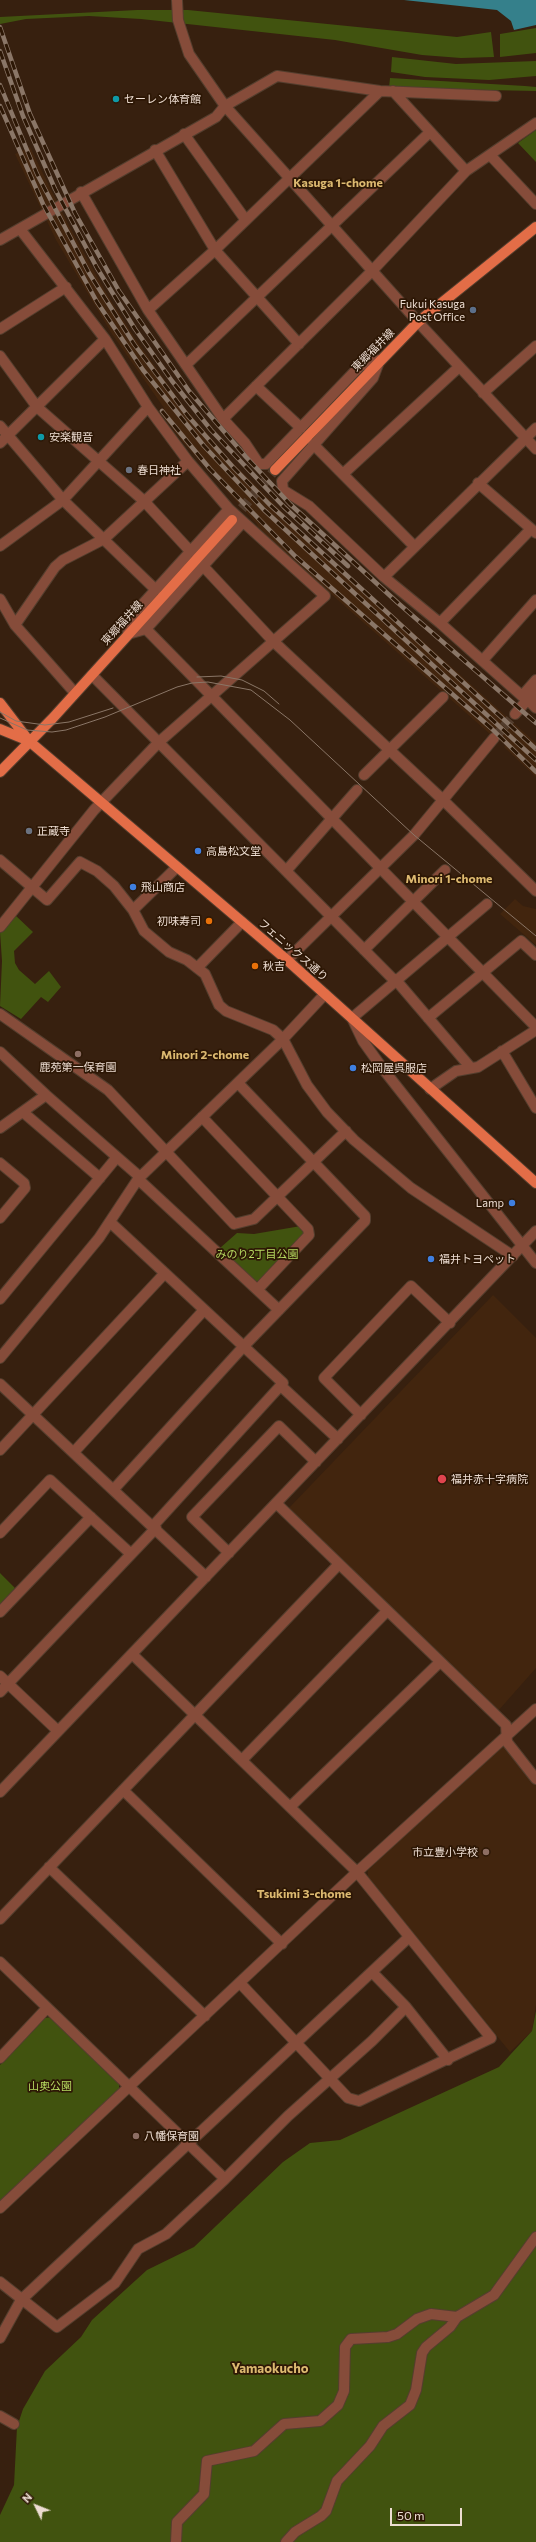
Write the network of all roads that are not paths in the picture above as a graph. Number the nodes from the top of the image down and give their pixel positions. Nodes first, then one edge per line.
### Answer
1 (177, 0) edge
2 (380, 91) junction
3 (393, 91) junction
4 (496, 96) dead end
5 (225, 106) junction
6 (536, 123) edge
7 (430, 132) junction
8 (184, 134) junction
9 (155, 150) junction
10 (490, 155) junction
11 (466, 171) junction
12 (289, 178) junction
13 (81, 192) junction
14 (536, 204) edge
15 (245, 220) junction
16 (331, 225) junction
17 (536, 227) edge
18 (20, 229) junction
19 (0, 240) edge
20 (214, 250) junction
21 (372, 271) junction
22 (66, 287) junction
23 (257, 297) junction
24 (148, 310) junction
25 (418, 322) junction
26 (0, 329) edge
27 (105, 339) junction
28 (299, 344) junction
29 (536, 346) edge
30 (0, 356) edge
31 (379, 360) junction
32 (188, 364) junction
33 (459, 367) junction
34 (256, 386) junction
35 (482, 393) junction
36 (37, 407) junction
37 (148, 407) junction
38 (223, 419) junction
39 (0, 426) edge
40 (301, 428) junction
41 (536, 428) edge
42 (4, 439) edge
43 (524, 439) junction
44 (313, 444) junction
45 (536, 449) edge
46 (99, 461) junction
47 (188, 461) junction
48 (275, 470) tunnel mouth
49 (343, 474) junction
50 (478, 483) junction
51 (63, 500) junction
52 (144, 501) junction
53 (229, 509) junction
54 (232, 520) tunnel mouth
55 (243, 522) junction
56 (534, 531) edge
57 (104, 539) junction
58 (0, 546) edge
59 (414, 546) junction
60 (191, 552) junction
61 (203, 566) junction
62 (384, 577) junction
63 (156, 590) junction
64 (0, 599) edge
65 (536, 600) edge
66 (440, 623) junction
67 (15, 625) junction
68 (146, 630) junction
69 (128, 634) junction
70 (273, 641) junction
71 (483, 660) junction
72 (92, 675) junction
73 (536, 680) edge
74 (536, 690) edge
75 (75, 693) junction
76 (211, 695) junction
77 (443, 697) dead end
78 (536, 700) edge
79 (0, 703) edge
80 (536, 708) edge
81 (515, 714) tunnel mouth
82 (0, 729) edge
83 (494, 738) tunnel mouth
84 (29, 741) junction
85 (159, 742) junction
86 (388, 749) junction
87 (0, 772) edge
88 (364, 775) dead end
89 (358, 790) dead end
90 (442, 799) junction
91 (100, 802) junction
92 (331, 819) junction
93 (0, 860) edge
94 (177, 867) junction
95 (381, 870) junction
96 (445, 870) dead end
97 (286, 871) junction
98 (31, 887) junction
99 (536, 892) edge
100 (412, 902) junction
101 (487, 904) dead end
102 (133, 910) junction
103 (331, 916) junction
104 (242, 922) junction
105 (0, 927) edge
106 (447, 937) junction
107 (364, 950) junction
108 (536, 955) edge
109 (287, 960) junction
110 (198, 968) junction
111 (482, 973) junction
112 (395, 980) junction
113 (325, 994) junction
114 (0, 1014) edge
115 (352, 1018) junction
116 (428, 1018) junction
117 (536, 1028) edge
118 (283, 1039) junction
119 (502, 1051) junction
120 (0, 1052) edge
121 (472, 1068) junction
122 (238, 1083) junction
123 (430, 1089) junction
124 (46, 1095) junction
125 (536, 1108) edge
126 (24, 1113) junction
127 (202, 1117) junction
128 (0, 1128) edge
129 (346, 1132) junction
130 (166, 1151) junction
131 (117, 1157) junction
132 (313, 1162) junction
133 (0, 1163) edge
134 (100, 1178) junction
135 (139, 1178) junction
136 (534, 1178) edge
137 (278, 1197) junction
138 (0, 1218) edge
139 (110, 1222) junction
140 (536, 1232) edge
141 (522, 1247) junction
142 (513, 1256) junction
143 (536, 1263) edge
144 (165, 1273) junction
145 (258, 1289) junction
146 (0, 1299) edge
147 (204, 1310) junction
148 (279, 1310) junction
149 (450, 1323) junction
150 (244, 1346) junction
151 (0, 1358) edge
152 (0, 1384) edge
153 (281, 1386) junction
154 (362, 1414) junction
155 (33, 1415) junction
156 (338, 1439) junction
157 (0, 1450) edge
158 (74, 1452) junction
159 (316, 1462) junction
160 (114, 1489) junction
161 (276, 1504) junction
162 (90, 1517) junction
163 (154, 1527) junction
164 (0, 1533) edge
165 (229, 1553) junction
166 (131, 1554) junction
167 (339, 1564) junction
168 (206, 1577) junction
169 (387, 1611) junction
170 (0, 1612) edge
171 (132, 1654) junction
172 (440, 1662) junction
173 (0, 1676) edge
174 (8, 1684) junction
175 (0, 1692) edge
176 (536, 1709) edge
177 (196, 1714) junction
178 (58, 1731) junction
179 (507, 1733) junction
180 (242, 1760) junction
181 (536, 1780) edge
182 (123, 1790) junction
183 (0, 1792) edge
184 (290, 1807) junction
185 (49, 1867) junction
186 (357, 1872) junction
187 (0, 1919) edge
188 (408, 1938) junction
189 (282, 1944) junction
190 (0, 1962) edge
191 (372, 1972) junction
192 (240, 1983) junction
193 (406, 2007) junction
194 (48, 2008) junction
195 (205, 2016) junction
196 (296, 2042) junction
197 (1, 2054) edge
198 (448, 2060) junction
199 (328, 2078) junction
200 (129, 2086) junction
201 (188, 2143) junction
202 (225, 2179) junction
203 (0, 2208) edge
204 (536, 2237) edge
205 (0, 2282) edge
206 (22, 2300) junction
207 (457, 2316) junction
208 (0, 2338) edge
209 (0, 2416) edge
210 (14, 2424) dead end
211 (176, 2542) edge
212 (286, 2542) edge

1 - 5 street
2 - 3 street
2 - 5 street
2 - 12 street
3 - 4 street
3 - 7 street
5 - 8 street
5 - 12 street
6 - 10 street
7 - 11 street
7 - 16 street
8 - 9 street
8 - 15 street
9 - 13 street
9 - 20 street
10 - 11 street
10 - 14 street
11 - 21 street
12 - 15 street
12 - 16 street
13 - 18 street
13 - 24 street
15 - 20 street
16 - 21 street
16 - 23 street
17 - 25 main road, 東郷福井線
18 - 19 street
18 - 22 street
20 - 23 street
20 - 24 street
21 - 25 street
21 - 28 street
22 - 26 street
22 - 27 street
23 - 28 street
23 - 32 street
24 - 32 street
25 - 31 main road, 東郷福井線
25 - 33 street
27 - 36 street
27 - 37 street
28 - 34 street
29 - 35 street
30 - 36 street
31 - 40 street
31 - 44 street
31 - 48 main road, 東郷福井線
32 - 38 street
33 - 35 street
33 - 49 street
34 - 38 street
34 - 40 street
35 - 43 street
36 - 42 street
36 - 46 street
37 - 46 street
37 - 47 street
38 - 40 street
39 - 42 street
41 - 43 street
42 - 51 street
43 - 45 street
43 - 50 street
44 - 49 street
44 - 62 street
46 - 51 street
46 - 52 street
47 - 52 street
47 - 53 street
49 - 59 street
50 - 56 street
50 - 59 street
51 - 57 street
51 - 58 street
52 - 57 street
52 - 60 street
53 - 55 street
53 - 60 street
54 - 69 main road, 東郷福井線
55 - 61 street
55 - 70 street
56 - 66 street
57 - 63 street
57 - 67 street
59 - 62 street
60 - 63 street
61 - 68 street
61 - 70 street
62 - 66 street
63 - 69 street
64 - 67 street
65 - 71 street
66 - 71 street
67 - 75 street
68 - 69 street
68 - 76 street
69 - 72 main road, 東郷福井線
70 - 76 street
70 - 86 street
71 - 73 street
72 - 75 main road, 東郷福井線
72 - 85 street
74 - 81 street
75 - 84 main road, 東郷福井線
76 - 85 street
76 - 92 street
77 - 86 street
78 - 80 street
79 - 84 main road, フェニックス通り
82 - 84 main road, フェニックス通り
83 - 90 street
84 - 87 main road, 東郷福井線
84 - 91 main road, フェニックス通り
85 - 91 street
85 - 97 street
86 - 88 street
86 - 90 street
89 - 92 street
90 - 95 street
90 - 99 street
91 - 94 main road, フェニックス通り
91 - 98 street
92 - 95 street
92 - 97 street
93 - 98 street
94 - 102 street
94 - 104 main road, フェニックス通り
95 - 100 street
95 - 103 street
96 - 100 street
97 - 103 street
98 - 102 street
98 - 105 street
100 - 106 street
100 - 107 street
101 - 106 street
102 - 110 street
103 - 107 street
103 - 109 street
104 - 109 main road, フェニックス通り
104 - 110 street
106 - 111 street
106 - 112 street
107 - 112 street
108 - 111 street
109 - 113 main road, フェニックス通り
110 - 118 street
111 - 116 street
111 - 117 street
112 - 115 street
112 - 116 street
113 - 115 main road, フェニックス通り
113 - 118 street
114 - 130 street
115 - 123 main road, フェニックス通り
115 - 141 street
116 - 121 street
117 - 119 street
118 - 122 street
118 - 129 street
119 - 121 street
119 - 125 street
120 - 124 street
121 - 123 street
122 - 127 street
122 - 132 street
123 - 136 main road, フェニックス通り
124 - 126 street
124 - 131 street
126 - 128 street
126 - 134 street
127 - 130 street
127 - 137 street
129 - 132 street
129 - 142 street
130 - 135 street
130 - 137 street
131 - 134 street
131 - 135 street
132 - 137 street
132 - 148 street
133 - 138 street
134 - 146 street
135 - 139 street
135 - 145 street
137 - 145 street
139 - 144 street
139 - 151 street
140 - 141 street
141 - 142 street
141 - 143 street
142 - 149 street
144 - 147 street
144 - 155 street
145 - 148 street
147 - 150 street
147 - 158 street
148 - 150 street
149 - 154 street
149 - 154 street
150 - 153 street
150 - 160 street
152 - 155 street
153 - 156 street
153 - 163 street
154 - 156 street
155 - 157 street
155 - 158 street
156 - 159 street
158 - 160 street
159 - 161 street
159 - 165 street
160 - 163 street
161 - 165 street
161 - 167 street
162 - 164 street
162 - 166 street
162 - 170 street
163 - 166 street
163 - 168 street
165 - 168 street
166 - 174 street
167 - 169 street
167 - 177 street
168 - 171 street
169 - 172 street
169 - 180 street
171 - 177 street
171 - 178 street
172 - 179 street
172 - 184 street
173 - 174 street
174 - 175 street
174 - 178 street
176 - 179 street
177 - 180 street
177 - 182 street
178 - 183 street
179 - 181 street
179 - 186 street
180 - 184 street
182 - 185 street
182 - 189 street
184 - 186 street
185 - 187 street
185 - 195 street
186 - 188 street
186 - 189 street
188 - 191 street
188 - 198 street
189 - 192 street
190 - 194 street
191 - 193 street
191 - 196 street
192 - 195 street
192 - 196 street
193 - 198 street
193 - 199 street
194 - 197 street
194 - 200 street
195 - 200 street
196 - 199 street
196 - 201 street
198 - 199 street
199 - 202 street
200 - 201 street
200 - 203 street
201 - 202 street
201 - 206 street
202 - 206 street
204 - 207 street
205 - 206 street
206 - 208 street
207 - 211 street
207 - 212 street
209 - 210 street

